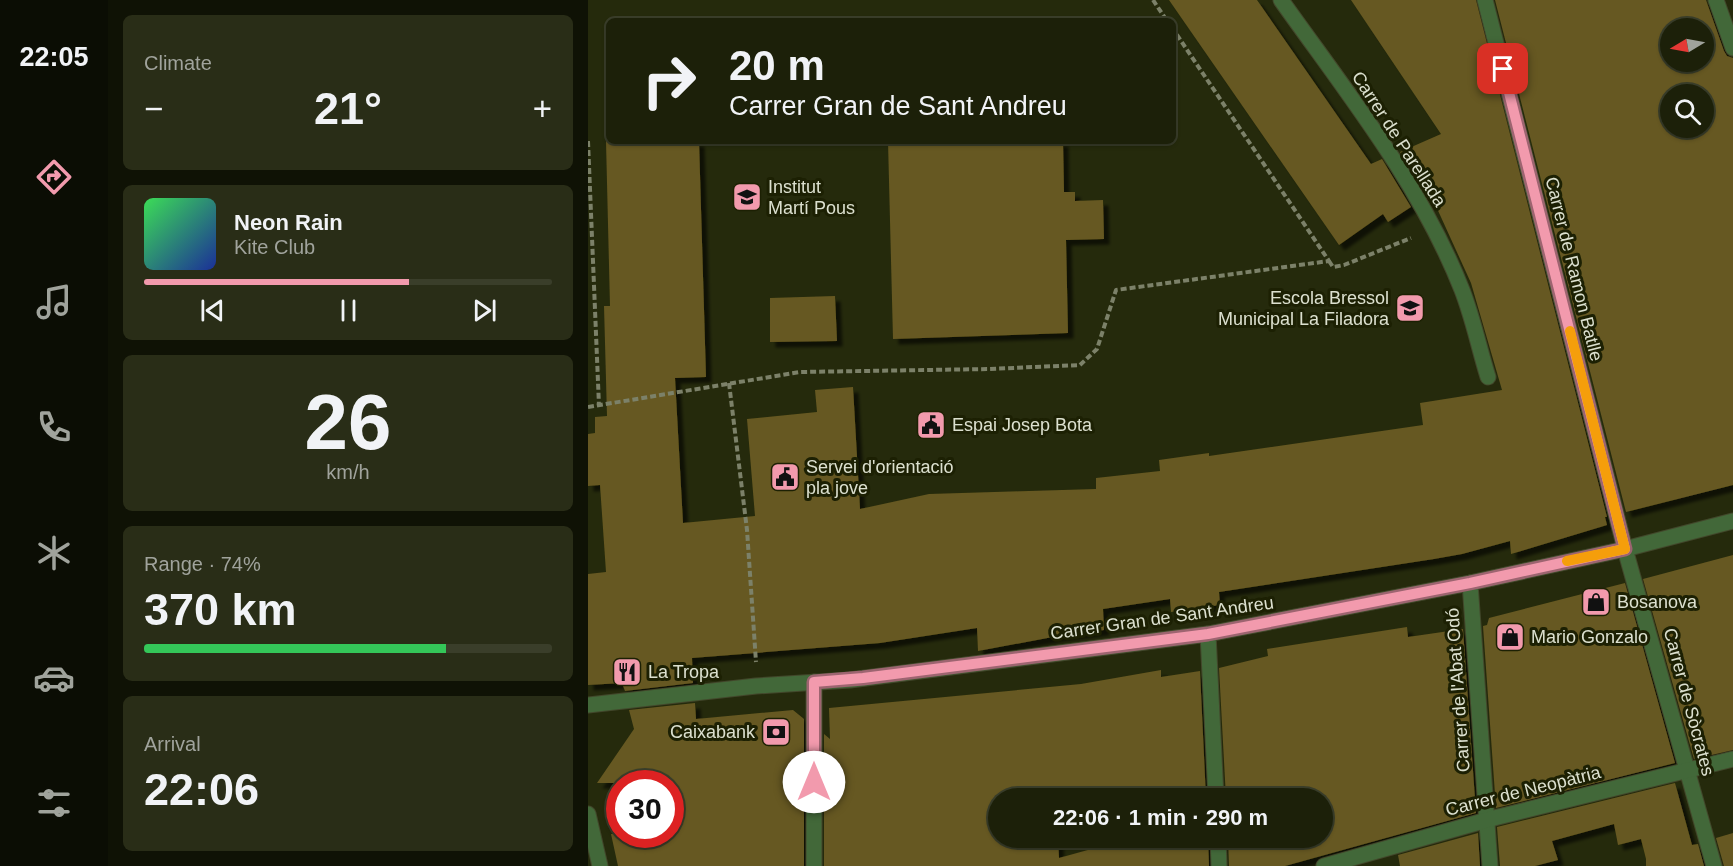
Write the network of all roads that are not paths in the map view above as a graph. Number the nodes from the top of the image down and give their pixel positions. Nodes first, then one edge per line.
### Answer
1 (1281, 0) edge
2 (1485, 0) edge
3 (1716, 0) edge
4 (1733, 48) edge
5 (1488, 377) dead end
6 (1733, 521) edge
7 (1625, 549) junction
8 (1470, 583) junction
9 (1208, 634) junction
10 (814, 682) junction
11 (588, 705) edge
12 (1733, 759) edge
13 (1686, 770) junction
14 (1216, 788) edge
15 (588, 814) edge
16 (1486, 820) junction
17 (1219, 848) edge
18 (600, 866) edge
19 (814, 866) edge
20 (1220, 866) edge
21 (1324, 866) edge
22 (1490, 866) edge
23 (1714, 866) edge

1 - 5 street, Carrer de Parellada
2 - 7 street, Carrer de Ramon Batlle
3 - 4 street
6 - 7 street, Carrer Gran de Sant Andreu
7 - 8 street, Carrer Gran de Sant Andreu
7 - 13 street, Carrer de Sòcrates
8 - 9 street, Carrer Gran de Sant Andreu
8 - 16 street, Carrer de l'Abat Odó
9 - 10 street, Carrer Gran de Sant Andreu
9 - 14 street
10 - 11 street, Carrer Gran de Sant Andreu
10 - 19 street
12 - 13 street, Carrer de Neopàtria
13 - 16 street, Carrer de Neopàtria
13 - 23 street, Carrer de Sòcrates
15 - 18 street
16 - 21 street, Carrer de Neopàtria
16 - 22 street, Carrer de l'Abat Odó
17 - 20 street

